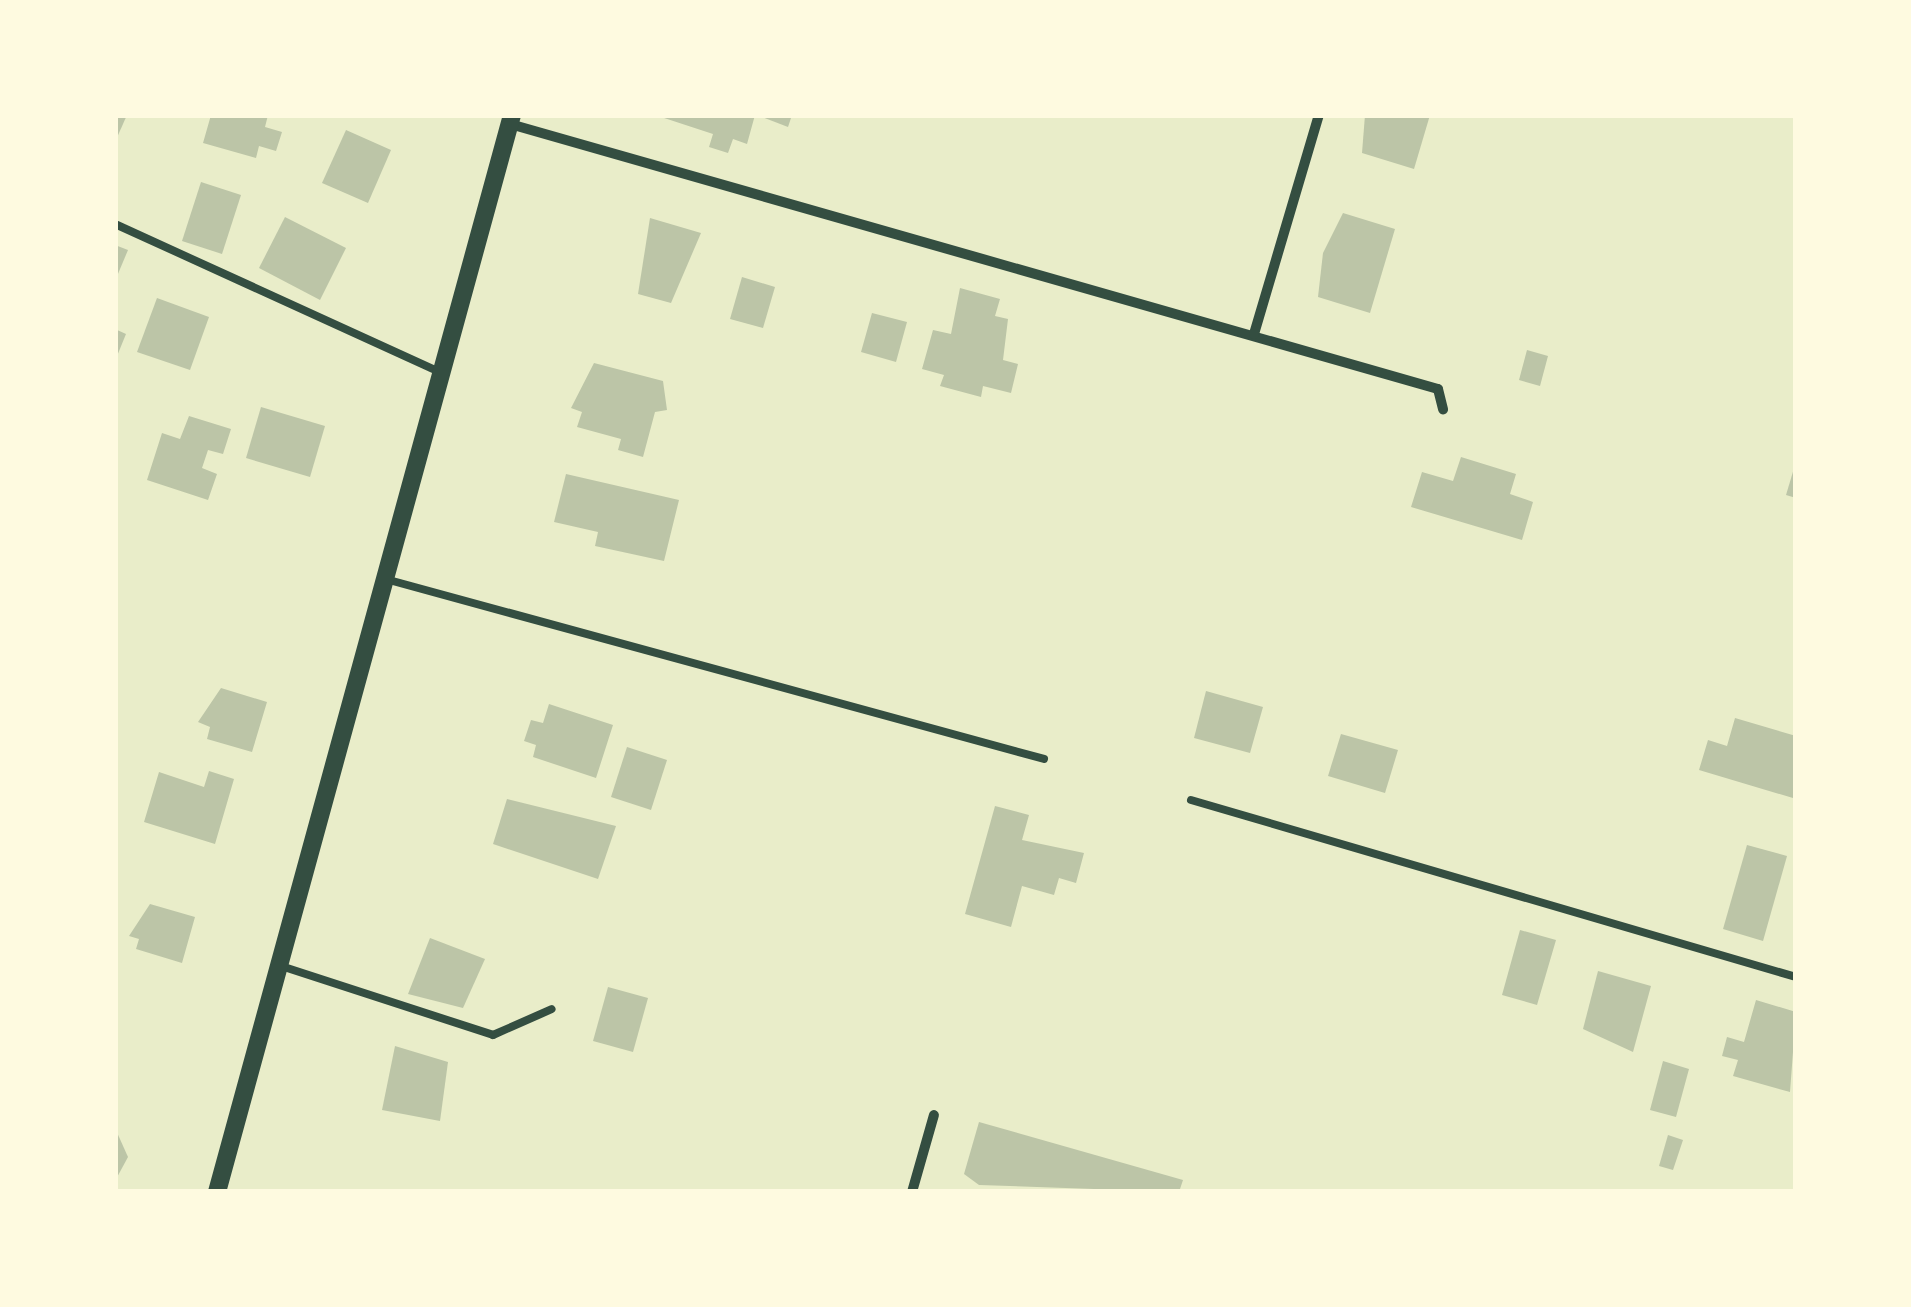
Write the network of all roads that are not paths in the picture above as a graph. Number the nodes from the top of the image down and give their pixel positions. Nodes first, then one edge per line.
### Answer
1 (1319, 115) edge
2 (511, 119) edge
3 (115, 224) edge
4 (1254, 334) junction
5 (440, 372) junction
6 (1442, 410) dead end
7 (389, 580) junction
8 (1044, 759) dead end
9 (1191, 800) dead end
10 (281, 966) junction
11 (1796, 977) edge
12 (552, 1009) dead end
13 (934, 1116) dead end
14 (217, 1192) edge
15 (912, 1192) edge

1 - 4 street
2 - 4 street
2 - 5 street
3 - 5 lane
4 - 6 street
5 - 7 street
7 - 8 lane
7 - 10 street
9 - 11 lane
10 - 12 lane
10 - 14 street
13 - 15 street

